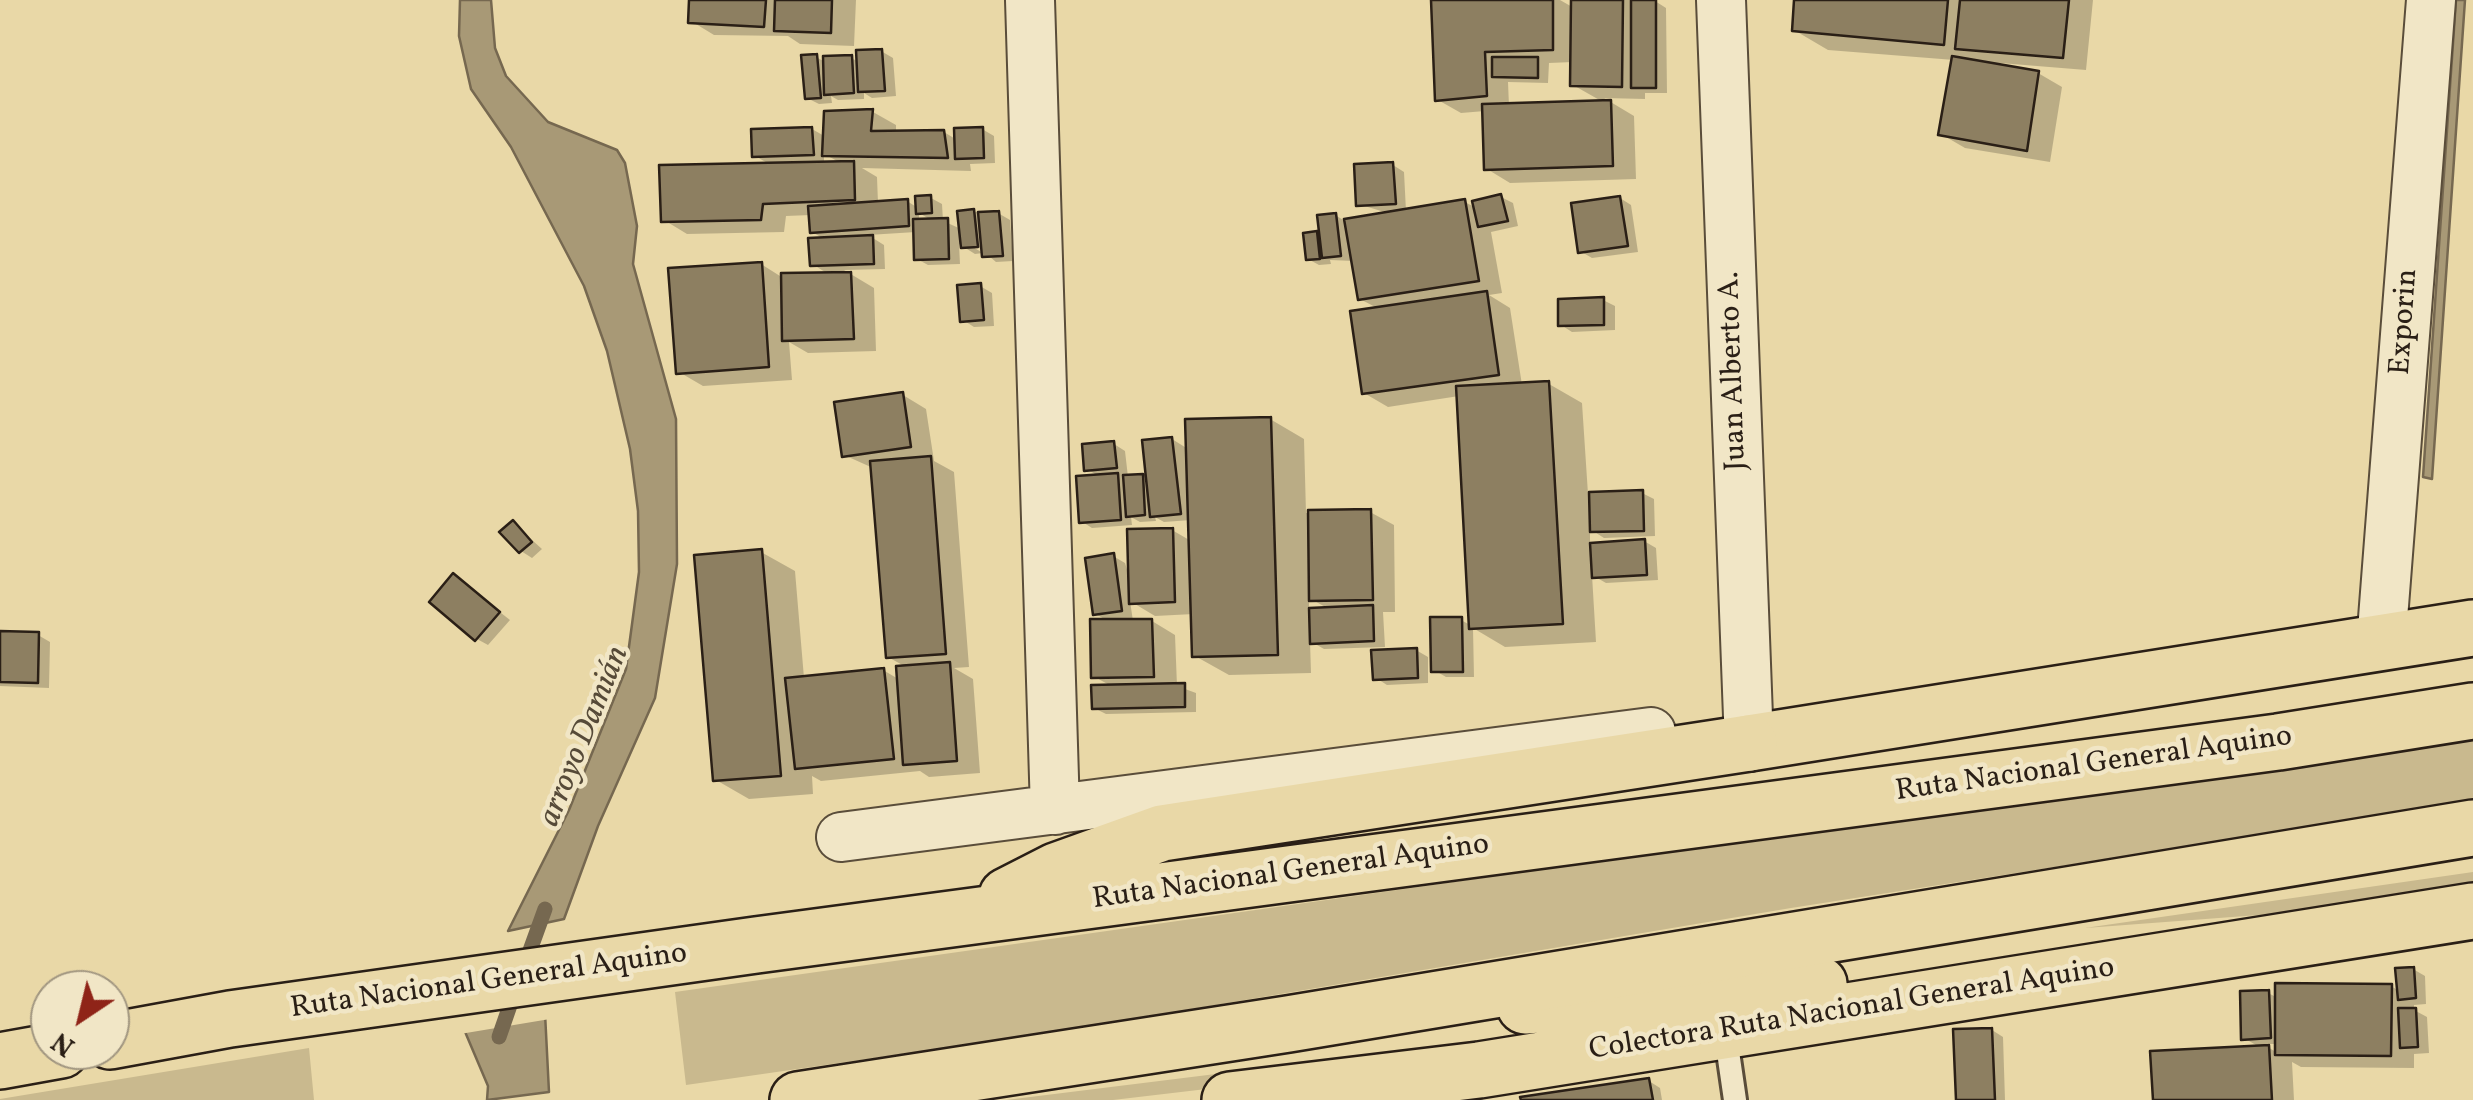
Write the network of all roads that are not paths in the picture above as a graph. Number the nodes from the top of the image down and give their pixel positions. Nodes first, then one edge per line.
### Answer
1 (1030, 0) edge
2 (1721, 0) edge
3 (2432, 0) edge
4 (2473, 628) edge
5 (2381, 644) junction
6 (2473, 674) edge
7 (2473, 711) edge
8 (1749, 731) junction
9 (2278, 742) junction
10 (1055, 810) junction
11 (2473, 828) edge
12 (841, 837) dead end
13 (2473, 911) edge
14 (965, 918) junction
15 (2212, 953) junction
16 (1288, 1024) junction
17 (1725, 1031) junction
18 (130, 1037) edge
19 (30, 1056) edge
20 (0, 1061) edge
21 (1482, 1085) edge
22 (1400, 1089) edge
23 (798, 1100) edge
24 (1230, 1100) edge
25 (1735, 1100) edge

1 - 10 street
2 - 8 street, Juan Alberto A.
3 - 5 street, Exporin
4 - 5 main road
5 - 8 main road
6 - 9 main road
7 - 9 main road, Ruta Nacional General Aquino
8 - 10 street
8 - 14 main road
9 - 14 main road, Ruta Nacional General Aquino
10 - 12 street
11 - 16 main road
13 - 15 main road, Colectora Ruta Nacional General Aquino
14 - 18 main road, Ruta Nacional General Aquino
15 - 16 main road
15 - 17 main road, Colectora Ruta Nacional General Aquino
16 - 23 main road
17 - 21 main road, Colectora Ruta Nacional General Aquino
17 - 25 lane
19 - 20 main road
21 - 22 main road, Colectora Ruta Nacional General Aquino
22 - 24 main road, Colectora Ruta Nacional General Aquino

